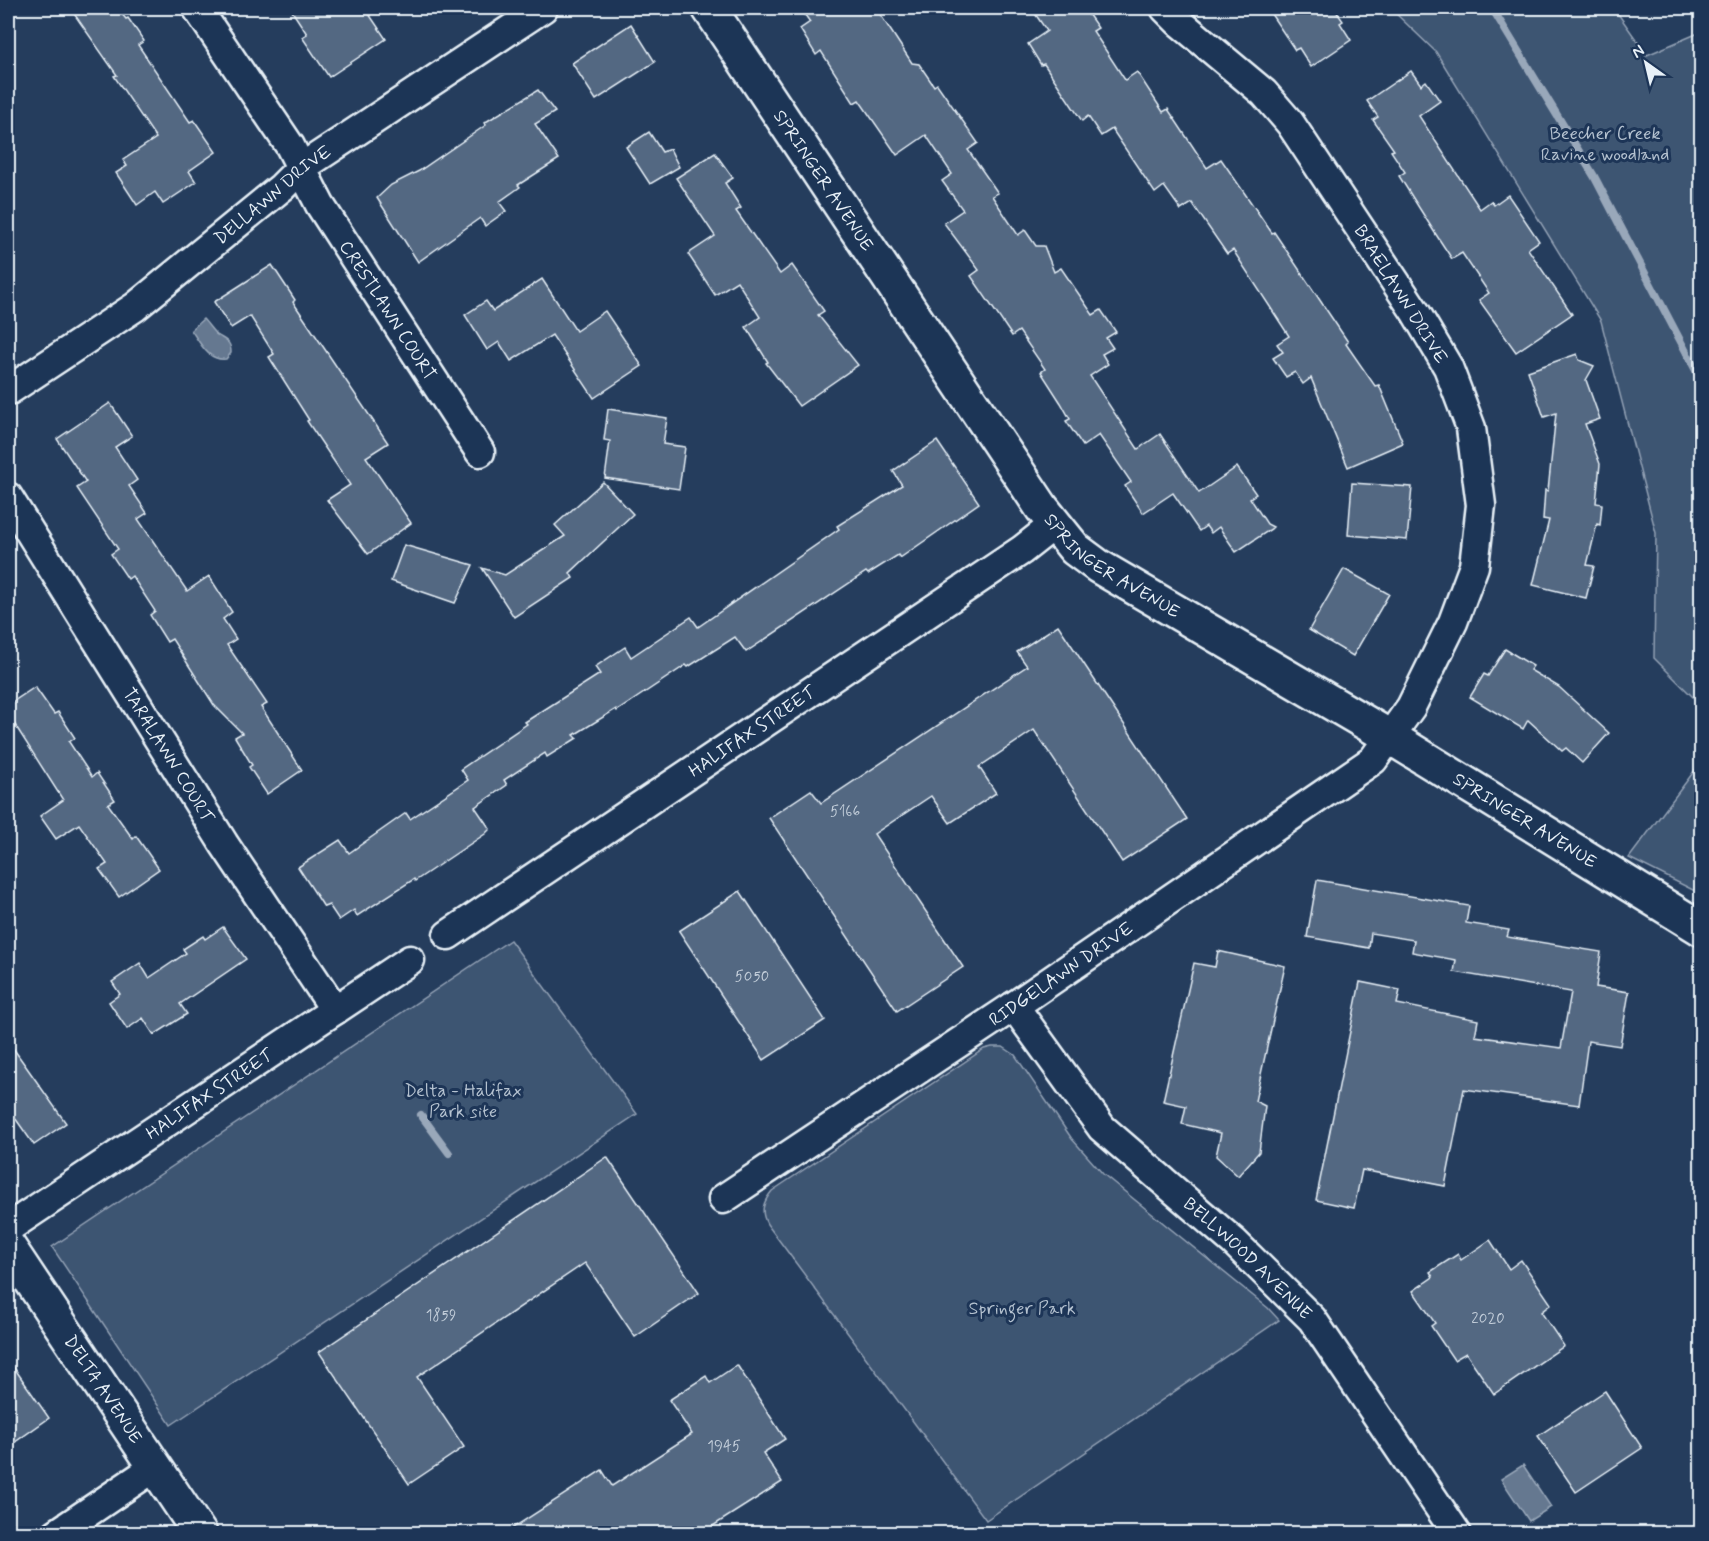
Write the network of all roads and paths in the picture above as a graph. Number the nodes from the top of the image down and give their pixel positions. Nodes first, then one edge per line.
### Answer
1 (197, 8) edge
2 (543, 8) edge
3 (709, 8) edge
4 (1165, 8) edge
5 (301, 168) junction
6 (8, 391) edge
7 (480, 452) dead end
8 (8, 497) edge
9 (1054, 525) junction
10 (1390, 737) junction
11 (1701, 928) edge
12 (448, 935) dead end
13 (410, 960) dead end
14 (1014, 1006) junction
15 (336, 1010) junction
16 (723, 1199) dead end
17 (8, 1228) edge
18 (8, 1246) edge
19 (155, 1467) junction
20 (56, 1533) edge
21 (200, 1533) edge
22 (1457, 1533) edge

1 - 5 street, CRESTLAWN COURT
2 - 5 street, DELLAWN DRIVE
3 - 9 street, SPRINGER AVENUE
4 - 10 street, BRAELAWN DRIVE
5 - 6 street, DELLAWN DRIVE
5 - 7 street, CRESTLAWN COURT
8 - 15 street, TARALAWN COURT
9 - 10 street, SPRINGER AVENUE
9 - 12 street, HALIFAX STREET
10 - 11 street, SPRINGER AVENUE
10 - 14 street, RIDGELAWN DRIVE
13 - 15 street, HALIFAX STREET
14 - 16 street, RIDGELAWN DRIVE
14 - 22 street, BELLWOOD AVENUE
15 - 17 street, HALIFAX STREET
18 - 19 street, DELTA AVENUE
19 - 20 street
19 - 21 street, DELTA AVENUE

